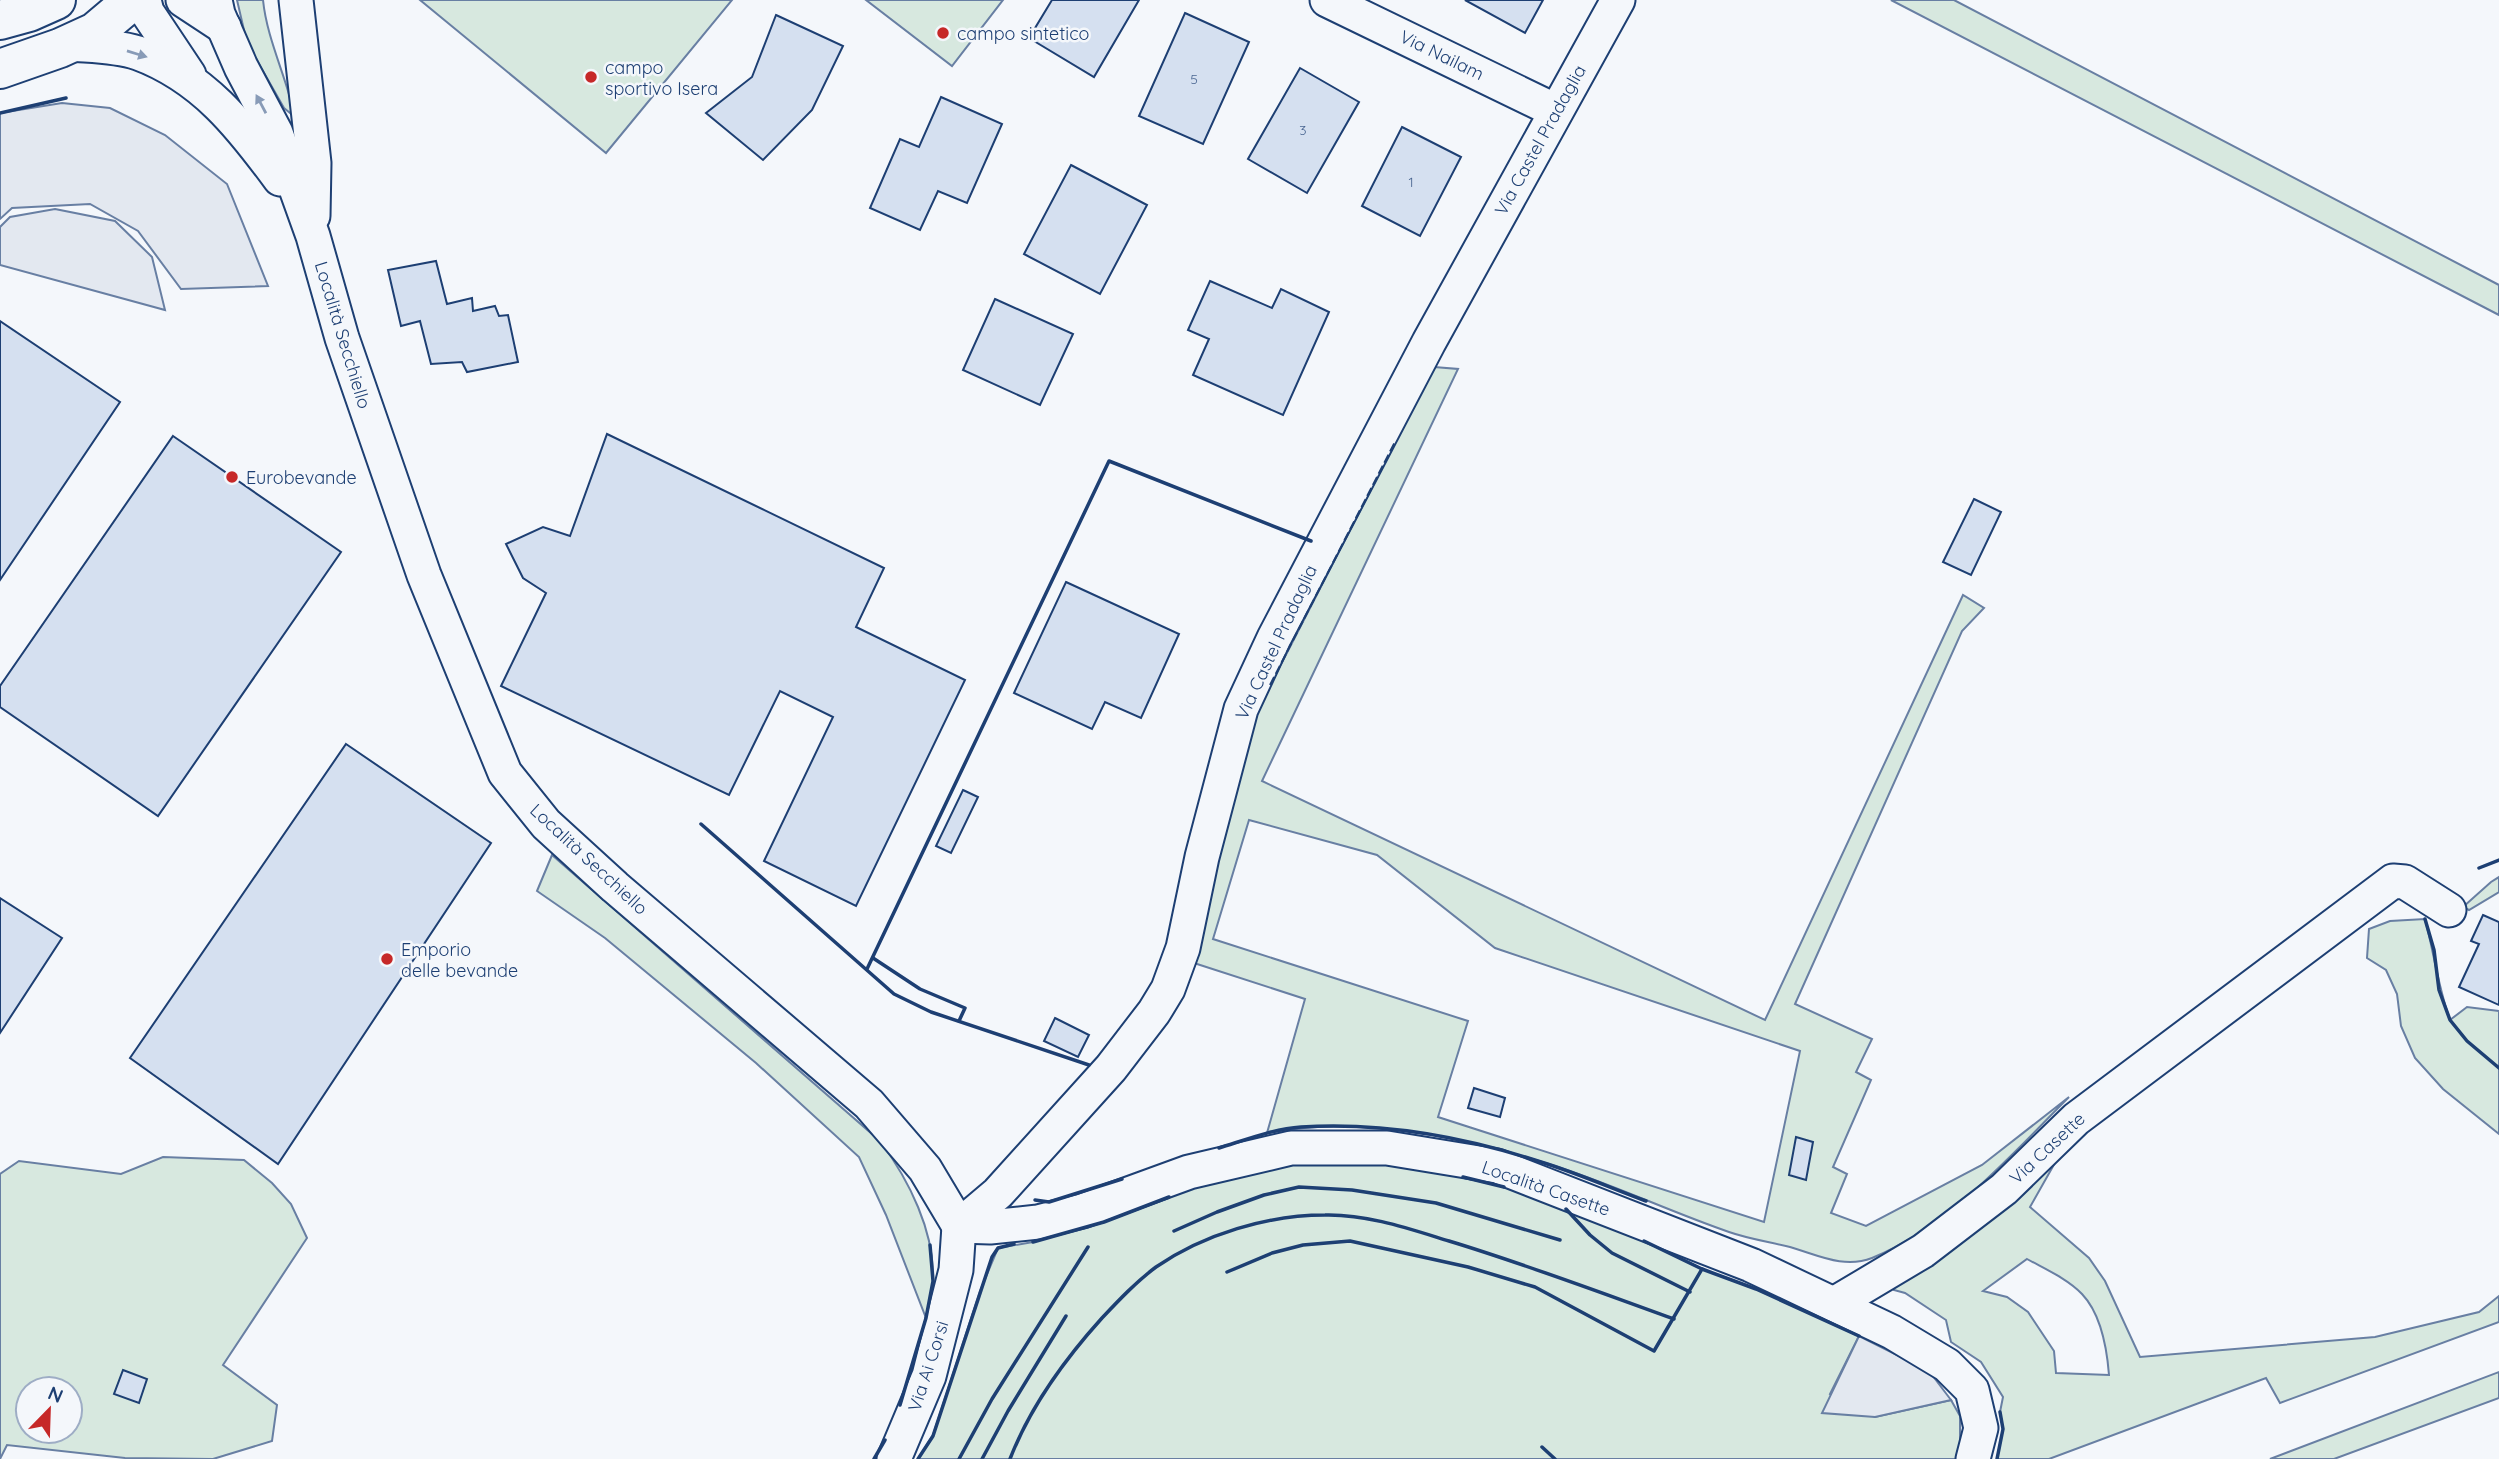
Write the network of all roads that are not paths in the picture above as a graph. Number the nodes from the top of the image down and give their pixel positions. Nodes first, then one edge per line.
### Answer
1 (56, 0) edge
2 (133, 0) edge
3 (144, 0) edge
4 (183, 0) edge
5 (296, 0) edge
6 (1327, 0) edge
7 (1618, 0) edge
8 (220, 13) edge
9 (0, 20) edge
10 (69, 44) junction
11 (0, 69) edge
12 (195, 84) junction
13 (1556, 111) junction
14 (313, 236) junction
15 (2449, 910) dead end
16 (959, 1226) junction
17 (1834, 1304) junction
18 (894, 1459) edge
19 (1973, 1459) edge

1 - 9 street
2 - 10 street
3 - 12 street, Località Secchiello
4 - 8 street, Località Secchiello
5 - 14 street
6 - 13 street, Via Nailam
7 - 13 street, Via Castel Pradaglia
14 -> 8 street, Località Secchiello
10 - 11 street
10 -> 12 street, Località Secchiello
12 - 14 street, Località Secchiello
13 - 16 street, Via Castel Pradaglia
14 - 16 street, Località Secchiello
15 - 17 street, Via Casette
16 - 17 street, Località Casette
16 - 18 street, Via Ai Corsi
17 - 19 street

